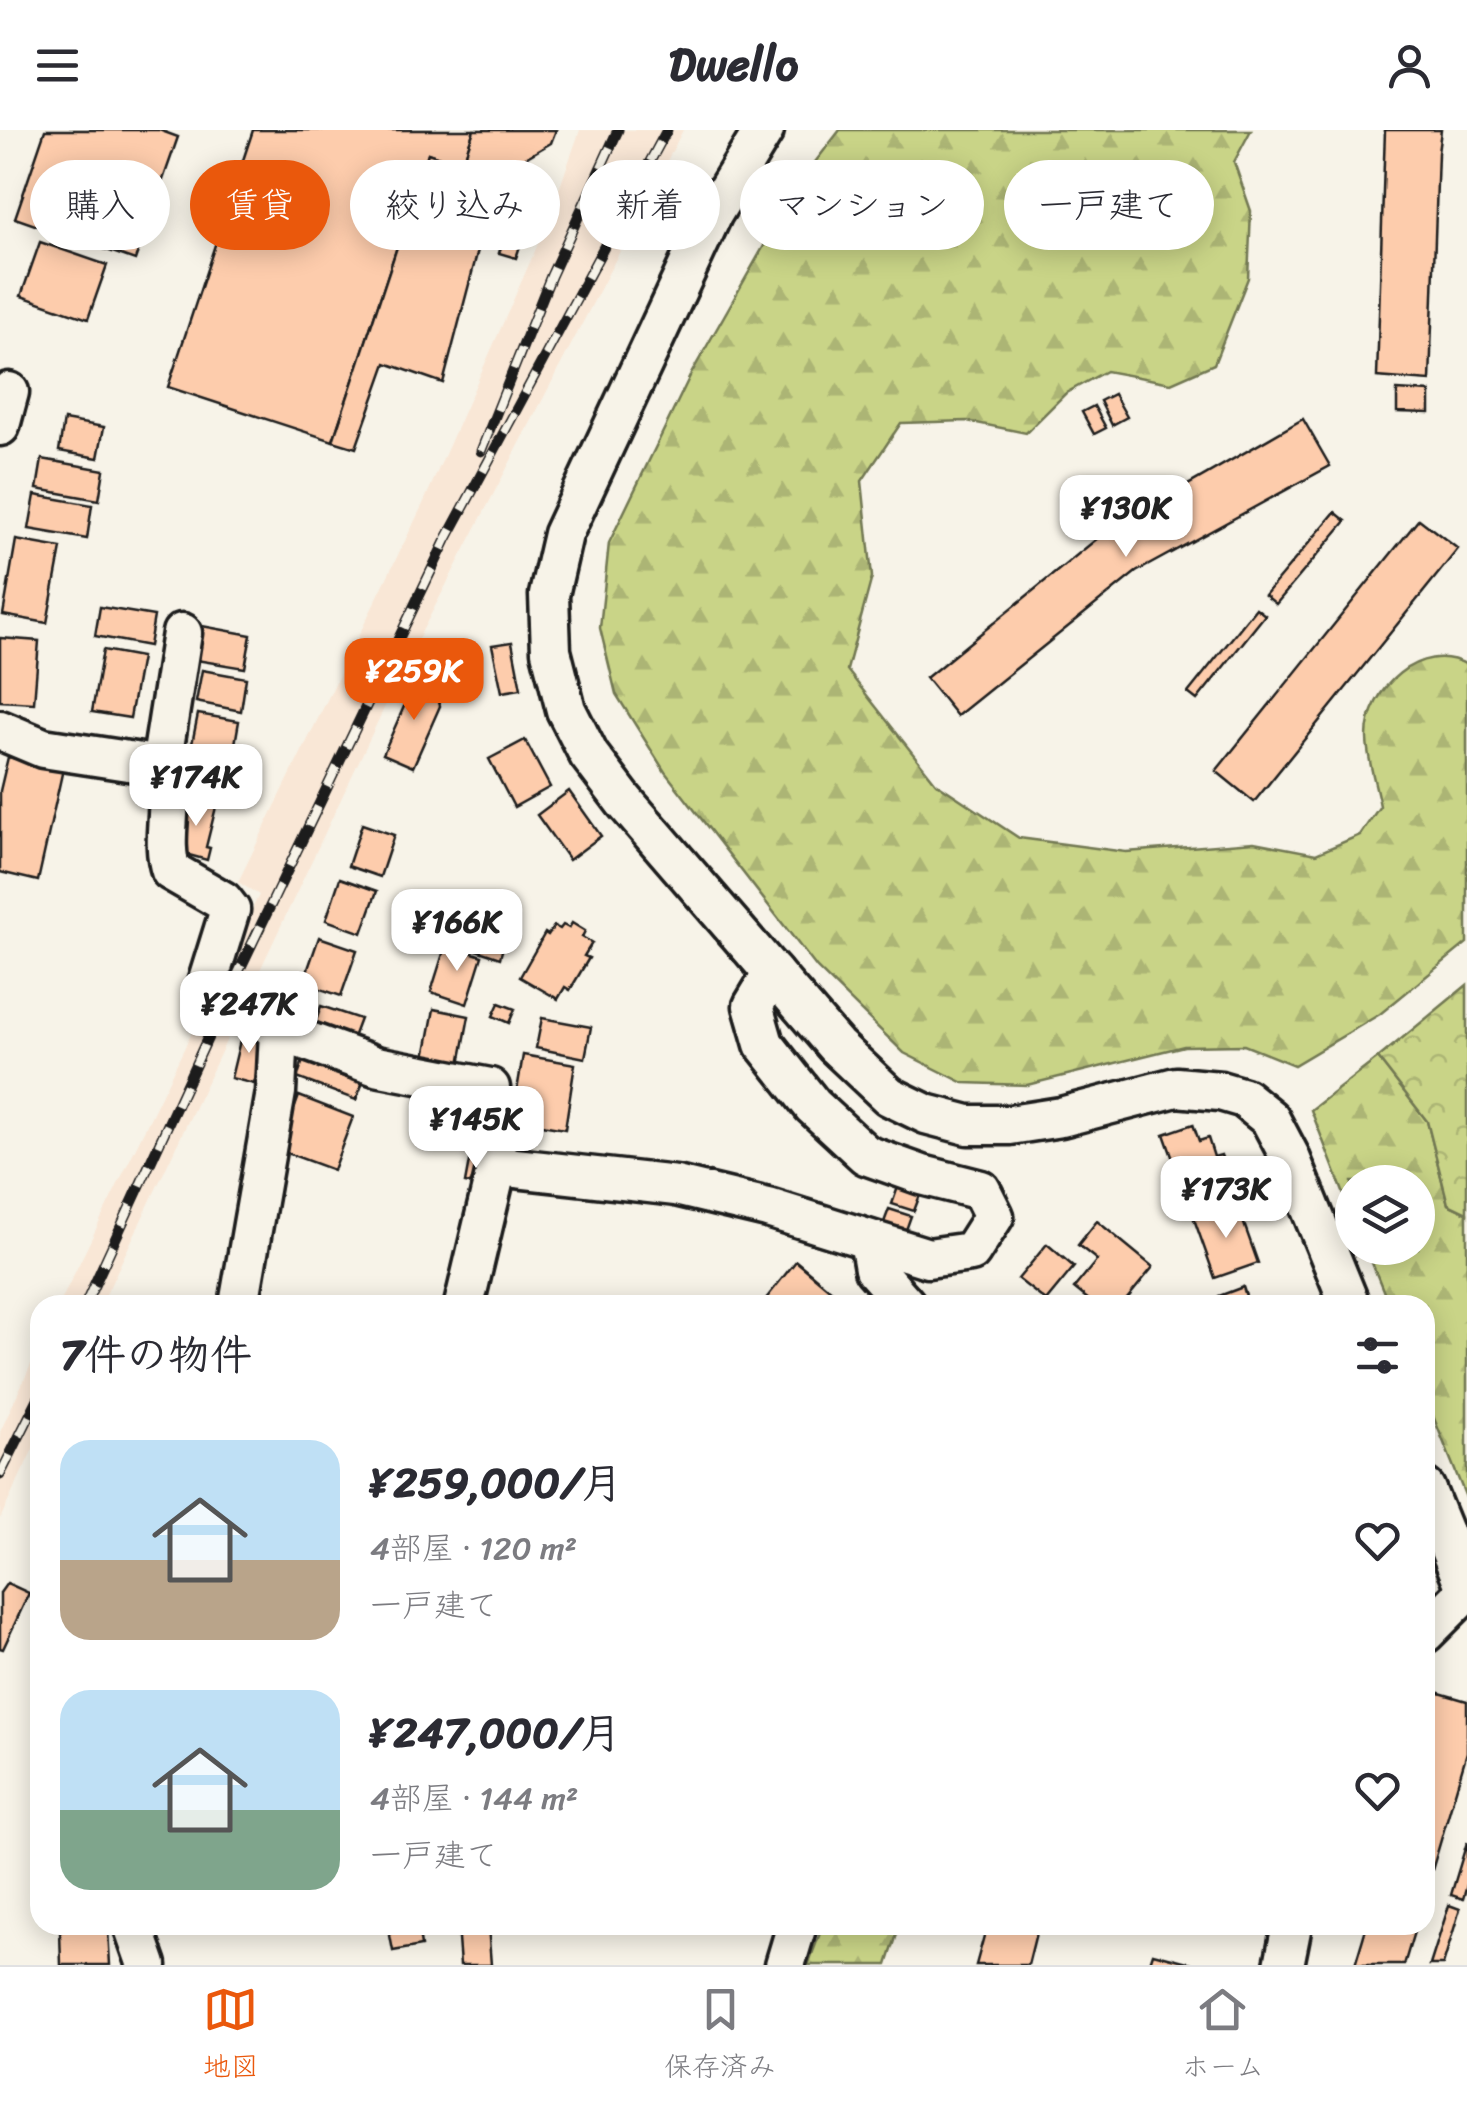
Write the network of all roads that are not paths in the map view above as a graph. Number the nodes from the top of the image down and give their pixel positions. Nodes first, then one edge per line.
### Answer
1 (764, 130) edge
2 (182, 632) dead end
3 (0, 730) edge
4 (161, 766) junction
5 (773, 972) junction
6 (279, 1031) junction
7 (497, 1166) junction
8 (870, 1240) junction
9 (241, 1295) edge
10 (466, 1295) edge
11 (897, 1295) edge
12 (1346, 1295) edge
13 (1435, 1513) edge
14 (1467, 1591) edge
15 (1435, 1623) edge
16 (137, 1935) edge
17 (793, 1935) edge
18 (1290, 1935) edge
19 (146, 1965) edge
20 (785, 1965) edge
21 (1284, 1965) edge

1 - 5 street
2 - 4 street
3 - 4 street
4 - 6 street
5 - 8 street
5 - 12 street
6 - 7 street
6 - 9 street
7 - 8 street
7 - 10 street
8 - 11 street
13 - 14 street
14 - 15 street
16 - 19 street
17 - 20 street
18 - 21 street

